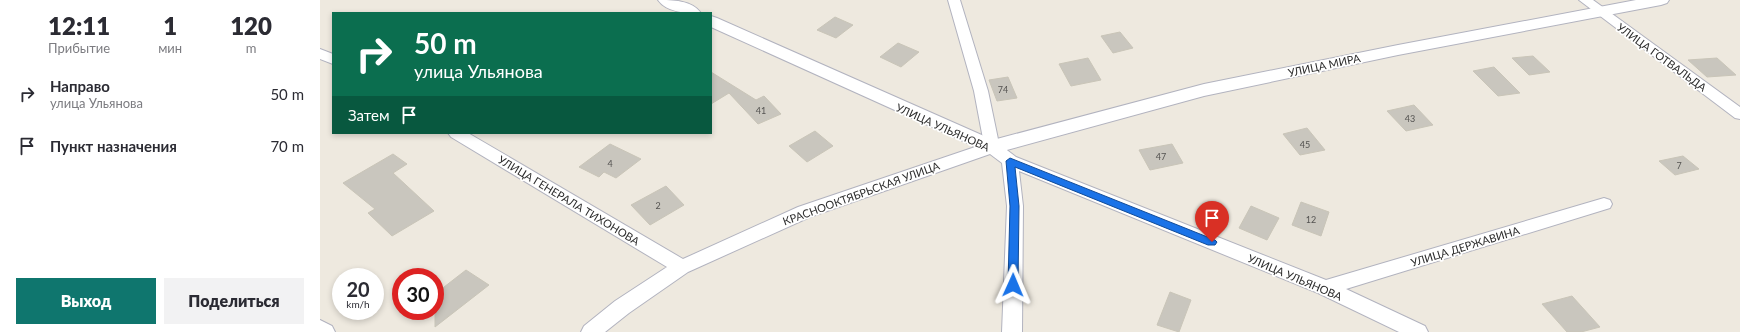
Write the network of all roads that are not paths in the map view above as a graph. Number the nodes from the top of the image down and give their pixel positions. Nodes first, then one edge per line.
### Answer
1 (666, 0) edge
2 (954, 0) edge
3 (1585, 0) edge
4 (1661, 0) edge
5 (1599, 11) junction
6 (691, 12) edge
7 (712, 21) edge
8 (320, 53) edge
9 (332, 59) edge
10 (1740, 114) edge
11 (458, 134) edge
12 (992, 148) junction
13 (1010, 161) junction
14 (1604, 204) dead end
15 (682, 268) junction
16 (1326, 288) junction
17 (320, 328) edge
18 (325, 332) edge
19 (591, 332) edge
20 (1012, 332) edge
21 (1418, 332) edge

1 - 6 street
2 - 12 street
3 - 5 street, УЛИЦА ГОТВАЛЬДА
4 - 5 street, УЛИЦА МИРА
5 - 10 street, УЛИЦА ГОТВАЛЬДА
5 - 12 street, УЛИЦА МИРА
7 - 12 street, УЛИЦА УЛЬЯНОВА
8 - 9 street
11 - 15 street, УЛИЦА ГЕНЕРАЛА ТИХОНОВА
12 - 13 street, УЛИЦА УЛЬЯНОВА
12 - 15 street, КРАСНООКТЯБРЬСКАЯ УЛИЦА
13 - 16 street, УЛИЦА УЛЬЯНОВА
13 - 20 street
14 - 16 street, УЛИЦА ДЕРЖАВИНА
15 - 19 street, КРАСНООКТЯБРЬСКАЯ УЛИЦА
16 - 21 street, УЛИЦА УЛЬЯНОВА
17 - 18 street

